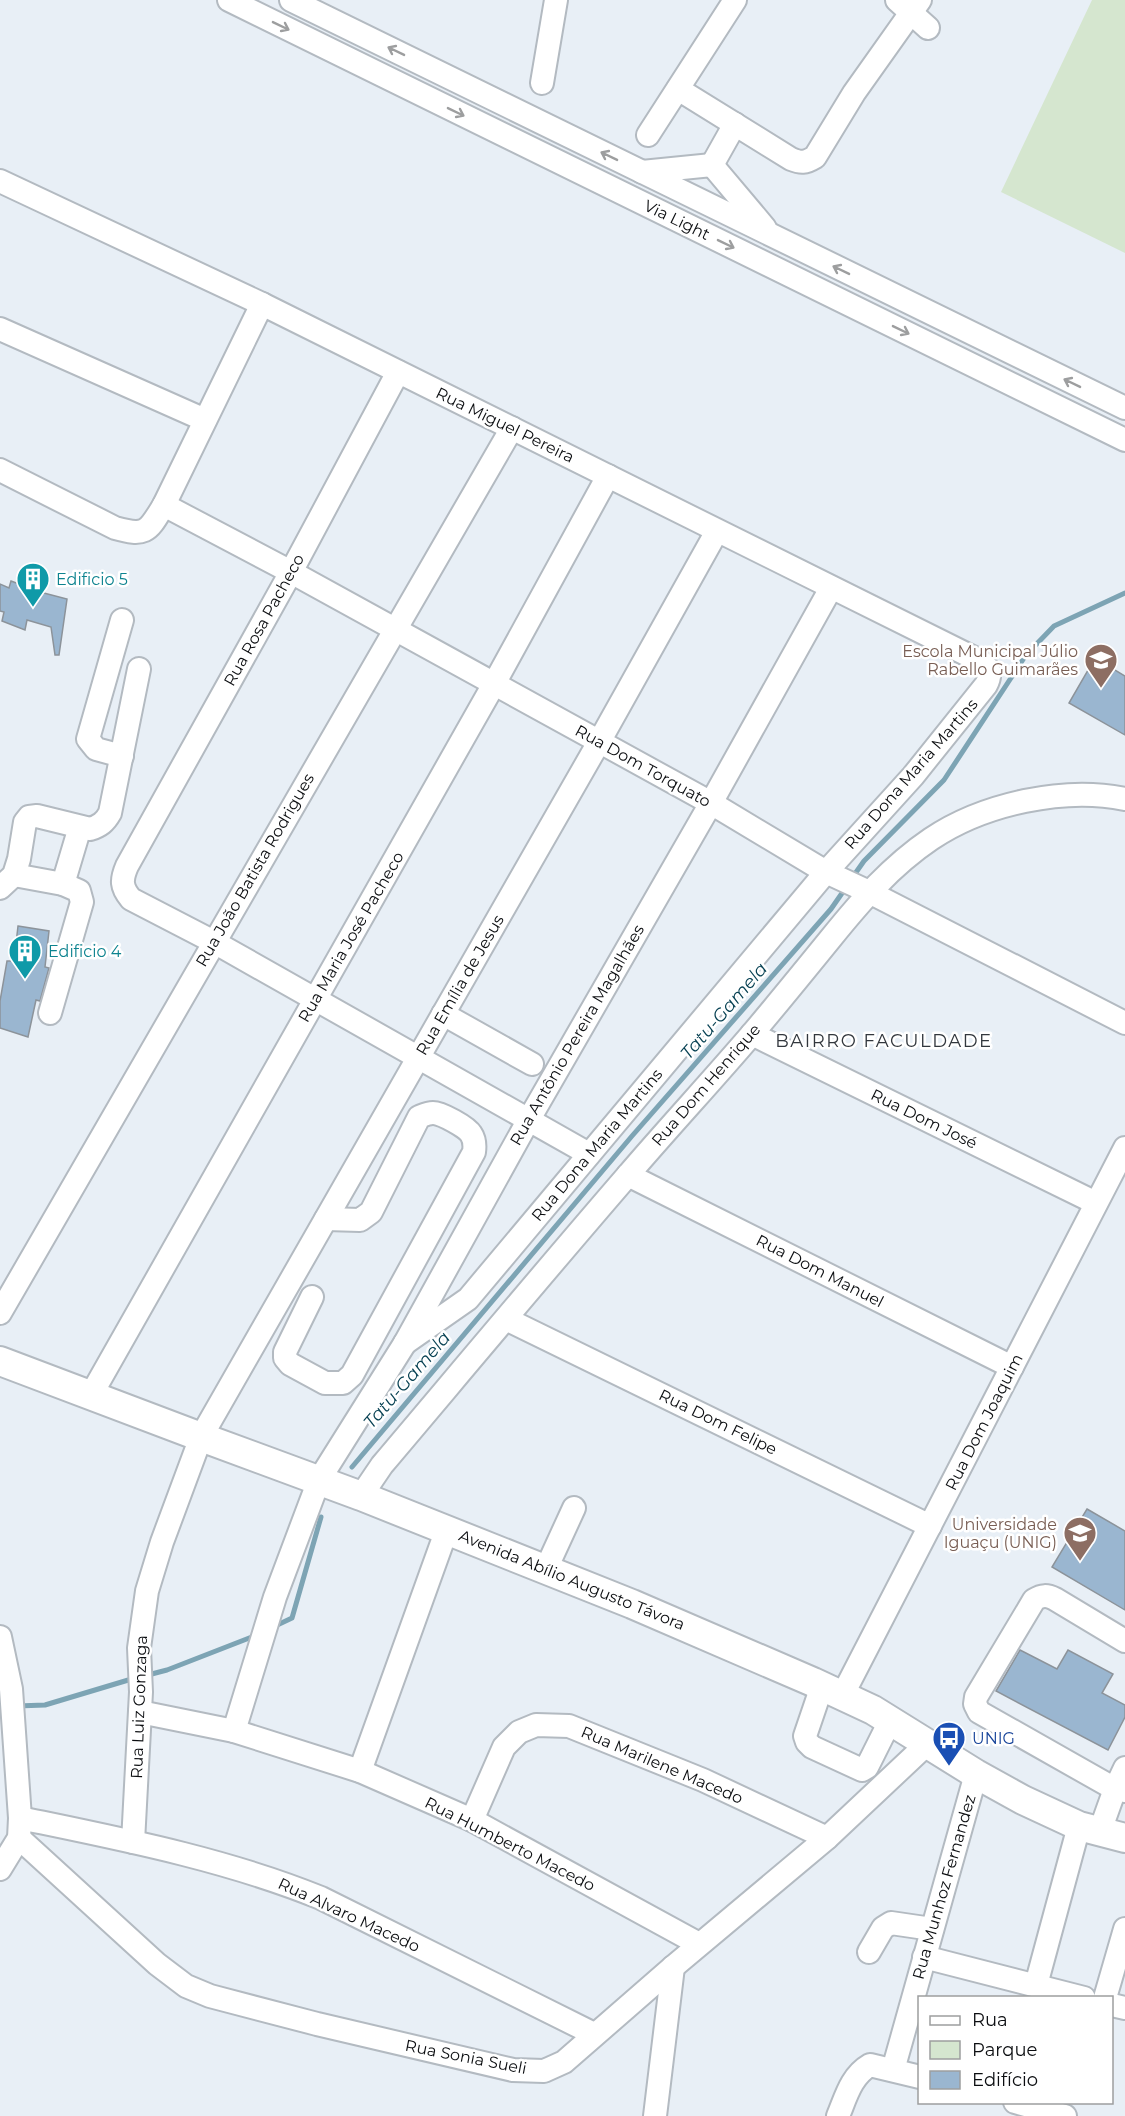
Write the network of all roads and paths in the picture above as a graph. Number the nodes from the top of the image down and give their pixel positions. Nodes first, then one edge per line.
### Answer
1 (229, 0) edge
2 (291, 0) edge
3 (556, 0) edge
4 (735, 0) edge
5 (909, 4) edge
6 (928, 28) dead end
7 (542, 83) dead end
8 (678, 89) junction
9 (735, 124) junction
10 (648, 135) dead end
11 (711, 165) junction
12 (642, 172) junction
13 (0, 181) edge
14 (772, 236) junction
15 (262, 304) junction
16 (0, 329) edge
17 (398, 372) junction
18 (1125, 408) edge
19 (205, 420) junction
20 (512, 428) junction
21 (1125, 440) edge
22 (0, 470) edge
23 (608, 476) junction
24 (164, 505) junction
25 (717, 531) junction
26 (291, 572) junction
27 (831, 588) junction
28 (122, 620) dead end
29 (395, 629) junction
30 (139, 669) dead end
31 (494, 684) junction
32 (986, 685) joint
33 (599, 742) junction
34 (122, 756) junction
35 (1125, 800) edge
36 (711, 803) junction
37 (80, 827) junction
38 (833, 875) junction
39 (7, 882) edge
40 (63, 884) junction
41 (864, 890) junction
42 (214, 942) junction
43 (315, 1000) junction
44 (50, 1013) dead end
45 (443, 1014) junction
46 (1125, 1023) edge
47 (752, 1034) junction
48 (418, 1058) junction
49 (532, 1064) dead end
50 (528, 1121) junction
51 (1125, 1148) edge
52 (589, 1154) junction
53 (628, 1175) junction
54 (1096, 1203) junction
55 (326, 1219) junction
56 (312, 1297) dead end
57 (0, 1313) edge
58 (506, 1319) junction
59 (405, 1343) junction
60 (0, 1360) edge
61 (1012, 1367) junction
62 (91, 1395) junction
63 (201, 1437) junction
64 (319, 1480) junction
65 (361, 1496) junction
66 (574, 1508) dead end
67 (930, 1526) junction
68 (447, 1529) junction
69 (546, 1569) junction
70 (1125, 1641) edge
71 (2, 1653) edge
72 (832, 1691) junction
73 (141, 1702) junction
74 (890, 1721) junction
75 (234, 1731) junction
76 (927, 1744) junction
77 (1125, 1768) edge
78 (360, 1771) junction
79 (976, 1774) junction
80 (1120, 1790) edge
81 (472, 1821) junction
82 (20, 1828) junction
83 (1101, 1831) edge
84 (828, 1839) junction
85 (133, 1842) junction
86 (0, 1869) edge
87 (932, 1929) junction
88 (1125, 1929) edge
89 (699, 1944) junction
90 (869, 1952) dead end
91 (924, 1957) junction
92 (673, 1967) junction
93 (1036, 1985) junction
94 (1077, 1996) edge
95 (1106, 1996) edge
96 (594, 2034) junction
97 (893, 2070) junction
98 (918, 2076) edge
99 (1019, 2104) edge
100 (655, 2116) edge
101 (838, 2116) edge
102 (1065, 2116) edge

1 -> 21 street, Via Light
12 -> 2 street, Via Light
3 - 7 street
4 - 8 street
5 - 6 street
5 - 9 street
8 - 9 street
8 - 10 street
9 - 11 street
11 - 12 street
11 - 14 street
12 - 14 street, Via Light
13 - 15 street, Rua Miguel Pereira
18 -> 14 street, Via Light
15 - 17 street, Rua Miguel Pereira
15 - 19 street
16 - 19 street
17 - 20 street, Rua Miguel Pereira
17 - 26 street, Rua Rosa Pacheco
19 - 24 street
20 - 23 street, Rua Miguel Pereira
20 - 29 street, Rua João Batista Rodrigues
22 - 24 street
23 - 25 street, Rua Miguel Pereira
23 - 31 street, Rua Maria José Pacheco
24 - 26 street, Rua Dom Torquato
25 - 27 street, Rua Miguel Pereira
25 - 33 street, Rua Emília de Jesus
26 - 29 street, Rua Dom Torquato
26 - 42 street, Rua Rosa Pacheco
27 - 32 street, Rua Miguel Pereira
27 - 36 street, Rua Antônio Pereira Magalhães
28 - 34 street
29 - 31 street, Rua Dom Torquato
29 - 42 street, Rua João Batista Rodrigues
30 - 34 street
31 - 33 street, Rua Dom Torquato
31 - 43 street, Rua Maria José Pacheco
32 - 38 street, Rua Dona Maria Martins
33 - 36 street, Rua Dom Torquato
33 - 45 street, Rua Emília de Jesus
34 - 37 street
35 - 41 street, Rua Dom Henrique
36 - 38 street, Rua Dom Torquato
36 - 50 street, Rua Antônio Pereira Magalhães
37 - 39 street
37 - 40 street
38 - 41 street, Rua Dom Torquato
38 - 52 street, Rua Dona Maria Martins
39 - 40 street
40 - 44 street
41 - 46 street, Rua Dom Torquato
41 - 47 street, Rua Dom Henrique
42 - 43 street
42 - 57 street, Rua João Batista Rodrigues
43 - 48 street
43 - 62 street, Rua Maria José Pacheco
45 - 48 street, Rua Emília de Jesus
45 - 49 street
47 - 53 street, Rua Dom Henrique
47 - 54 street, Rua Dom José
48 - 50 street
48 - 55 street, Rua Emília de Jesus
50 - 52 street
50 - 59 street, Rua Antônio Pereira Magalhães
51 - 54 street, Rua Dom Joaquim
52 - 59 street, Rua Dona Maria Martins
53 - 58 street, Rua Dom Henrique
53 - 61 street, Rua Dom Manuel
54 - 61 street, Rua Dom Joaquim
55 - 56 street
55 - 63 street, Rua Emília de Jesus
58 - 65 street, Rua Dom Henrique
58 - 67 street, Rua Dom Felipe
59 - 64 street, Rua Antônio Pereira Magalhães
60 - 62 main road, Avenida Abílio Augusto Távora
61 - 67 street, Rua Dom Joaquim
62 - 63 main road, Avenida Abílio Augusto Távora
63 - 64 main road, Avenida Abílio Augusto Távora
63 - 73 street, Rua Luiz Gonzaga
64 - 65 main road, Avenida Abílio Augusto Távora
64 - 75 street, Rua Antônio Pereira Magalhães
65 - 68 main road, Avenida Abílio Augusto Távora
66 - 69 street
67 - 72 street, Rua Dom Joaquim
68 - 69 main road, Avenida Abílio Augusto Távora
68 - 78 street
69 - 72 main road, Avenida Abílio Augusto Távora
70 - 80 street
71 - 82 street
72 - 74 main road, Avenida Abílio Augusto Távora
72 - 74 street, Rua Dom Joaquim
73 - 75 street, Rua Humberto Macedo
73 - 85 street, Rua Luiz Gonzaga
74 - 76 main road, Avenida Abílio Augusto Távora
75 - 78 street, Rua Humberto Macedo
76 - 79 main road, Avenida Abílio Augusto Távora
76 - 84 street, Rua Sonia Sueli
77 - 80 street
78 - 81 street, Rua Humberto Macedo
79 - 83 main road, Avenida Abílio Augusto Távora
79 - 87 street, Rua Munhoz Fernandez
80 - 83 street
81 - 84 street, Rua Marilene Macedo
81 - 89 street, Rua Humberto Macedo
82 - 85 street, Rua Alvaro Macedo
82 - 86 street
82 - 96 street, Rua Sonia Sueli
83 - 93 street
84 - 89 street, Rua Sonia Sueli
85 - 96 street, Rua Alvaro Macedo
87 - 90 street
87 - 91 street, Rua Munhoz Fernandez
88 - 95 street
89 - 92 street, Rua Sonia Sueli
91 - 93 street
91 - 97 street, Rua Munhoz Fernandez
92 - 96 street, Rua Sonia Sueli
92 - 100 street
93 - 94 street
97 - 98 street
97 - 101 street
99 - 102 street

